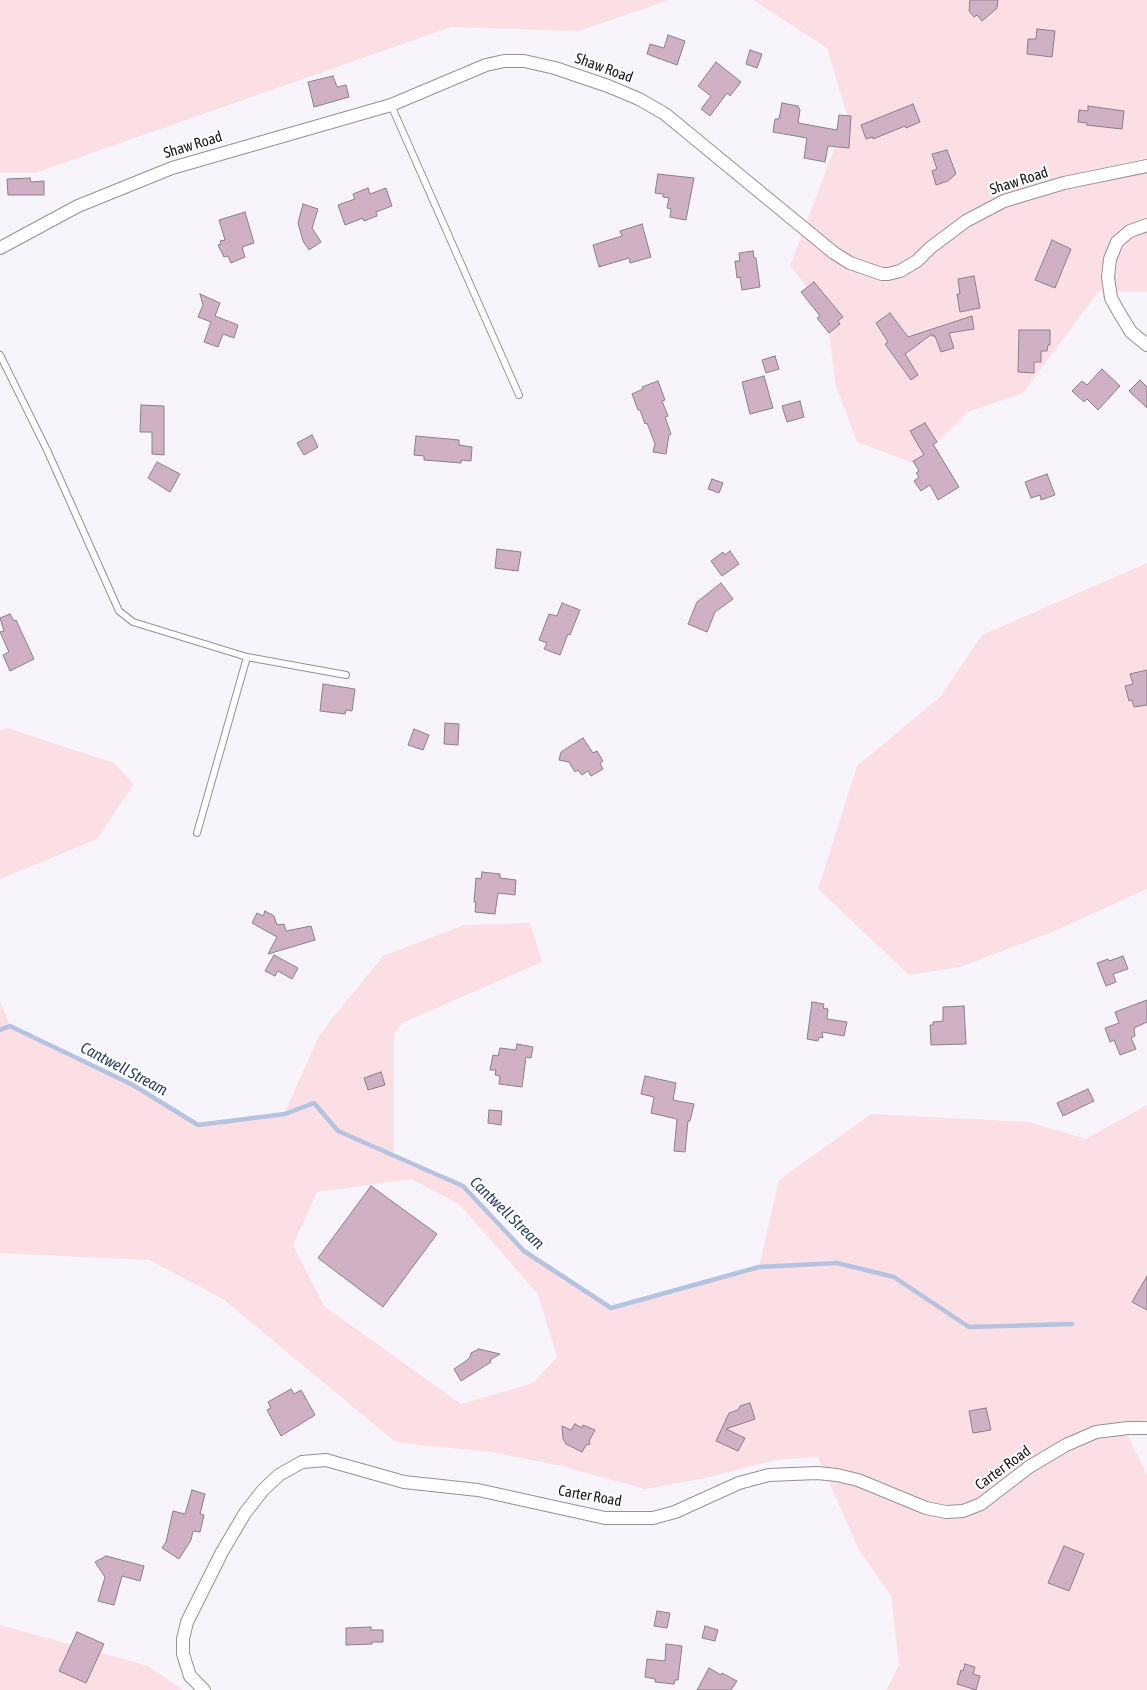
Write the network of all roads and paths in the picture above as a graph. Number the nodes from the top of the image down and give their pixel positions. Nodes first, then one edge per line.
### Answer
1 (391, 105) junction
2 (1147, 166) edge
3 (1147, 225) edge
4 (0, 248) edge
5 (1147, 345) edge
6 (0, 355) edge
7 (519, 395) dead end
8 (247, 657) junction
9 (346, 675) dead end
10 (197, 833) dead end
11 (1147, 1428) edge
12 (204, 1690) edge

1 - 2 street, Shaw Road
1 - 4 street, Shaw Road
1 - 7 lane
3 - 5 street
6 - 8 lane
8 - 9 lane
8 - 10 lane
11 - 12 street, Carter Road

